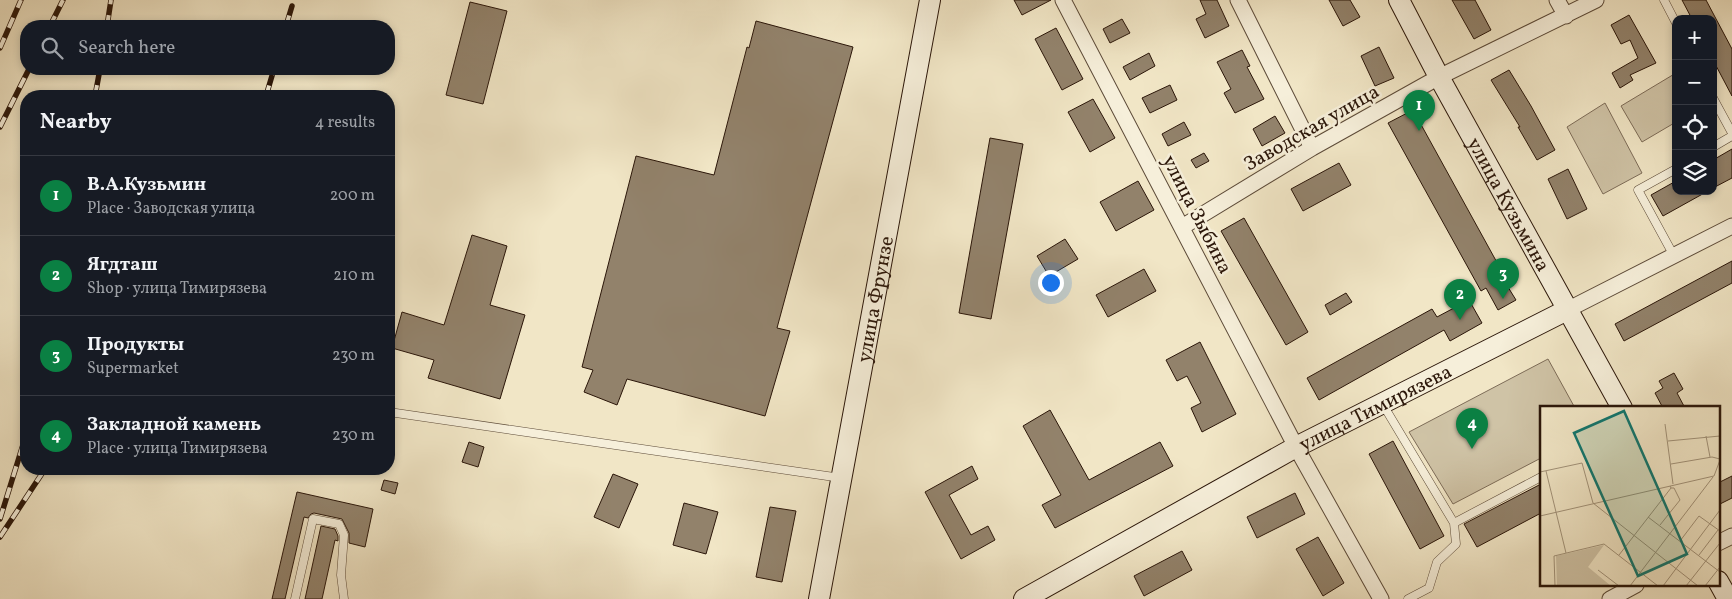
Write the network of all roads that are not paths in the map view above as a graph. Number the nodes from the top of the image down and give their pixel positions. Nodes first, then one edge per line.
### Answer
1 (930, 0) edge
2 (1064, 0) edge
3 (1238, 0) edge
4 (1399, 0) edge
5 (1557, 0) edge
6 (1596, 0) edge
7 (1664, 0) edge
8 (1672, 15) edge
9 (1566, 16) junction
10 (1439, 77) junction
11 (1717, 105) edge
12 (1732, 134) edge
13 (1717, 144) edge
14 (1312, 148) junction
15 (1672, 171) edge
16 (1182, 226) junction
17 (1732, 226) edge
18 (1674, 256) junction
19 (1567, 310) junction
20 (1382, 404) junction
21 (1621, 406) edge
22 (395, 413) edge
23 (1296, 447) junction
24 (841, 478) junction
25 (1540, 479) edge
26 (1454, 523) junction
27 (1732, 536) edge
28 (1720, 542) edge
29 (1720, 585) edge
30 (1634, 586) edge
31 (295, 599) edge
32 (344, 599) edge
33 (818, 599) edge
34 (1024, 599) edge
35 (1381, 599) edge
36 (1408, 599) edge
37 (1610, 599) edge
38 (1728, 599) edge

1 - 24 street, улица Фрунзе
2 - 16 street, улица Зыбина
3 - 14 street
4 - 10 street, улица Кузьмина
5 - 9 street
6 - 9 street, Заводская улица
7 - 8 lane
9 - 10 street, Заводская улица
10 - 14 street, Заводская улица
10 - 19 street, улица Кузьмина
11 - 12 lane
12 - 13 lane
14 - 16 street, Заводская улица
15 - 18 lane
16 - 23 street, улица Зыбина
17 - 18 street, улица Тимирязева
18 - 19 street, улица Тимирязева
19 - 20 street, улица Тимирязева
19 - 21 street, улица Кузьмина
20 - 23 street, улица Тимирязева
20 - 26 lane
22 - 24 lane
23 - 34 street, улица Тимирязева
23 - 35 street, улица Зыбина
24 - 33 street, улица Фрунзе
25 - 26 lane
26 - 36 lane
27 - 28 street
29 - 38 street
30 - 37 street
31 - 32 lane

